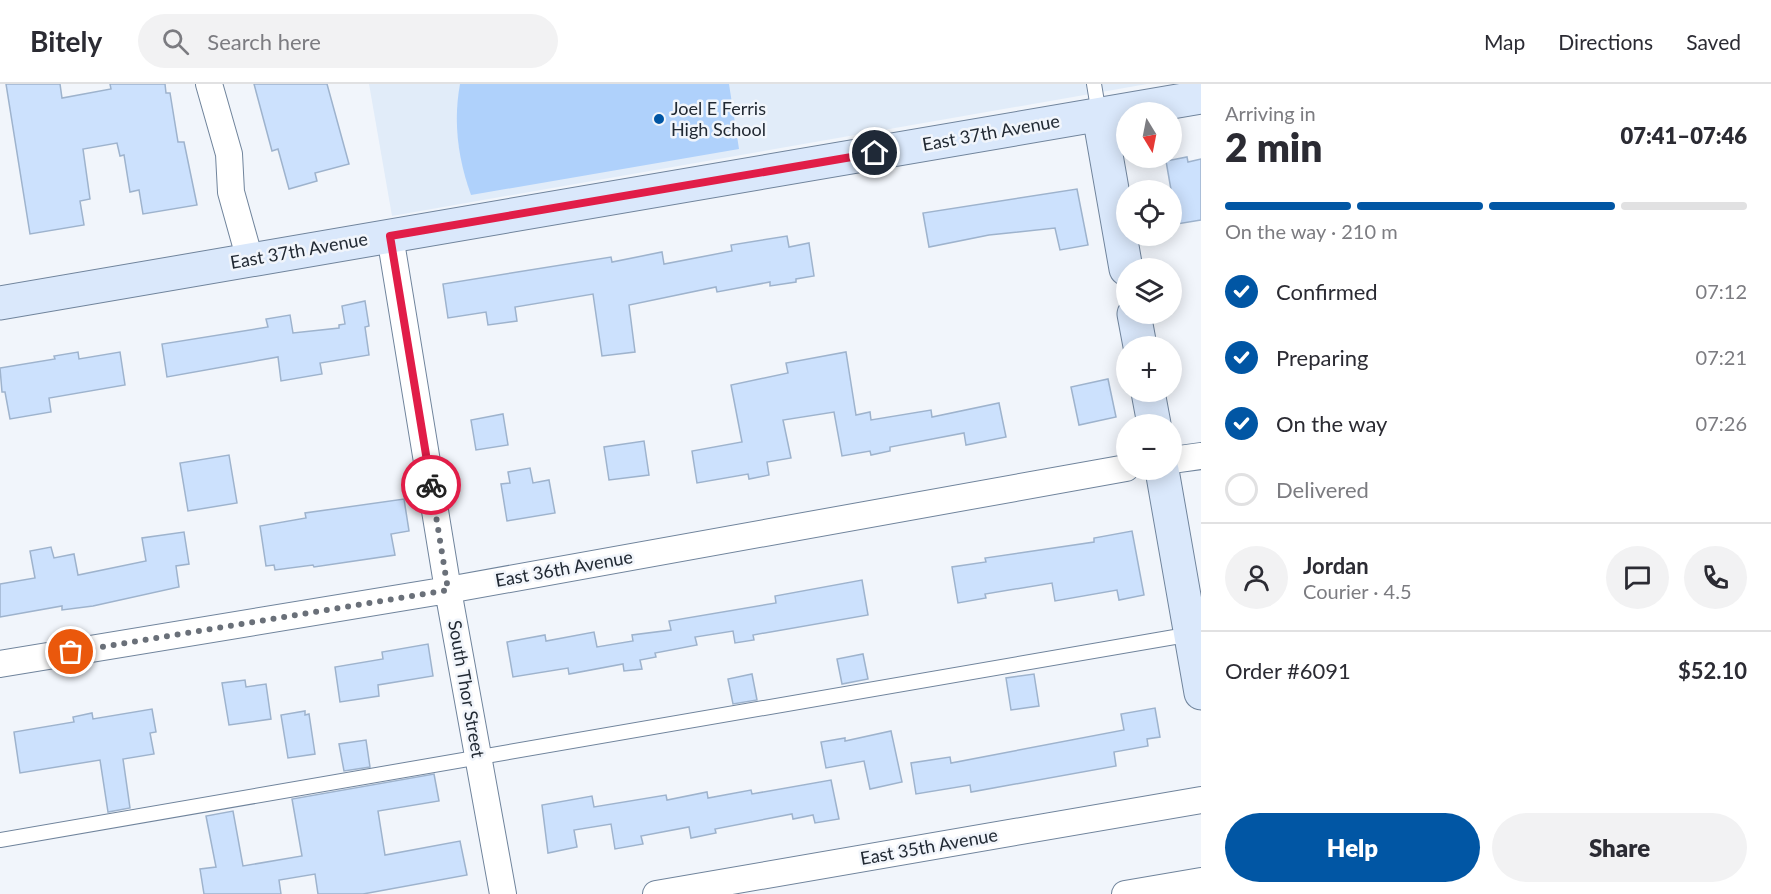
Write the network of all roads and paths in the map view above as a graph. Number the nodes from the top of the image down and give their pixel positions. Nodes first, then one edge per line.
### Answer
1 (209, 84) edge
2 (1201, 96) edge
3 (1096, 99) edge
4 (390, 236) junction
5 (258, 258) junction
6 (1124, 258) edge
7 (0, 303) edge
8 (1201, 456) edge
9 (1182, 459) edge
10 (1116, 470) edge
11 (1164, 480) edge
12 (448, 590) junction
13 (1196, 633) edge
14 (0, 664) edge
15 (1201, 693) edge
16 (478, 759) junction
17 (1201, 800) edge
18 (0, 840) edge
19 (1201, 881) edge
20 (502, 894) edge
21 (656, 894) edge
22 (1125, 894) edge

1 - 5 street
2 - 3 street, East 37th Avenue
3 - 4 street, East 37th Avenue
3 - 6 street
4 - 5 street, East 37th Avenue
4 - 12 street, South Thor Street
5 - 7 street, East 37th Avenue
8 - 9 street
10 - 12 street, East 36th Avenue
11 - 13 street
12 - 14 street, East 36th Avenue
12 - 16 street, South Thor Street
13 - 15 street
13 - 16 lane
16 - 18 lane
16 - 20 street, South Thor Street
17 - 21 street, East 35th Avenue
19 - 22 street

